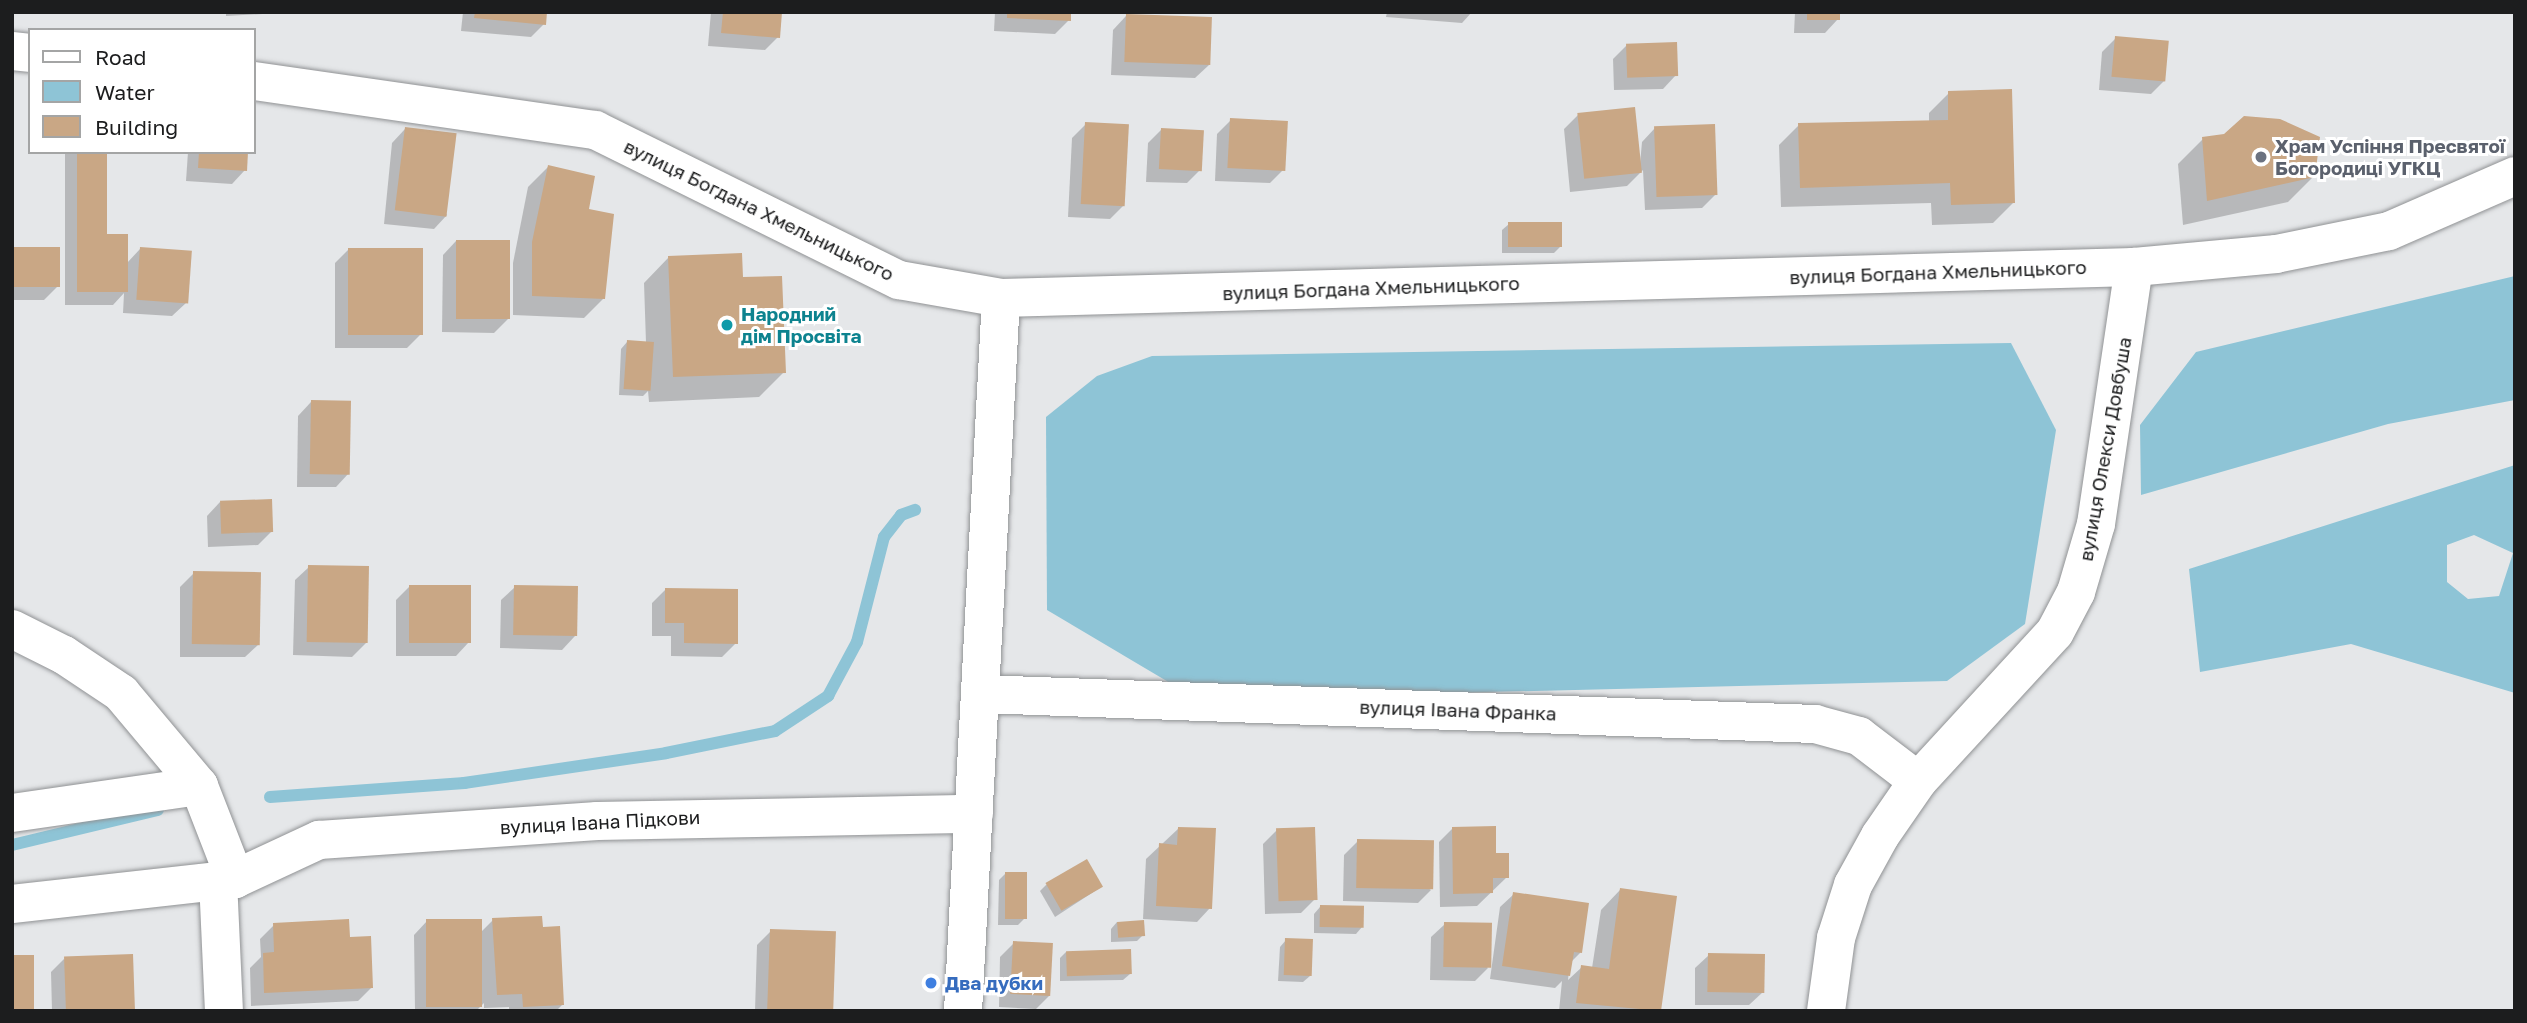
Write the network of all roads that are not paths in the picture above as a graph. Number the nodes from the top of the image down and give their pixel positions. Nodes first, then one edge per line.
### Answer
1 (256, 81) edge
2 (2515, 176) edge
3 (2134, 267) junction
4 (1002, 298) junction
5 (12, 629) edge
6 (981, 694) junction
7 (1918, 781) junction
8 (199, 786) junction
9 (12, 813) edge
10 (974, 814) junction
11 (226, 879) junction
12 (12, 904) edge
13 (224, 1011) edge
14 (963, 1011) edge
15 (1826, 1011) edge

1 - 4 street, вулиця Богдана Хмельницького
2 - 3 street, вулиця Богдана Хмельницького
3 - 4 street, вулиця Богдана Хмельницького
3 - 7 street, вулиця Олекси Довбуша
4 - 6 street
5 - 8 street
6 - 7 street, вулиця Івана Франка
6 - 10 street
7 - 15 street, вулиця Олекси Довбуша
8 - 9 street
8 - 11 street
10 - 11 street, вулиця Івана Підкови
10 - 14 street
11 - 12 street, вулиця Івана Підкови
11 - 13 street

